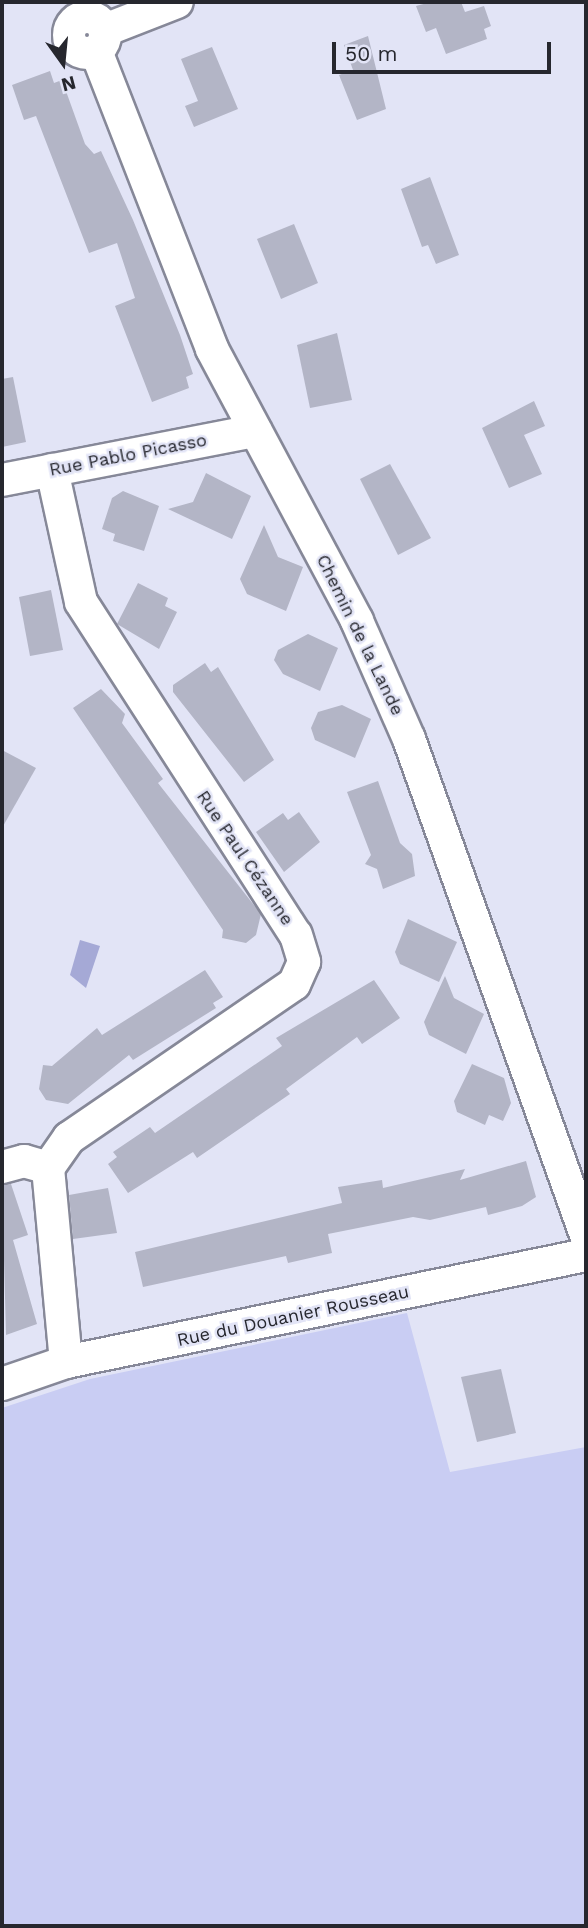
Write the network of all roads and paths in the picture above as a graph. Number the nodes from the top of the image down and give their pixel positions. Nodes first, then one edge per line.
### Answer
1 (177, 2) edge
2 (90, 25) edge
3 (255, 431) junction
4 (52, 470) junction
5 (2, 480) edge
6 (2, 1167) edge
7 (48, 1168) junction
8 (586, 1235) edge
9 (586, 1255) edge
10 (66, 1362) junction
11 (2, 1384) edge

1 - 2 street
2 - 3 street, Chemin de la Lande
3 - 4 street, Rue Pablo Picasso
3 - 8 street, Chemin de la Lande
4 - 5 street, Rue Pablo Picasso
4 - 7 street, Rue Paul Cézanne
6 - 7 street
7 - 10 street
9 - 10 street, Rue du Douanier Rousseau
10 - 11 street, Rue du Douanier Rousseau

